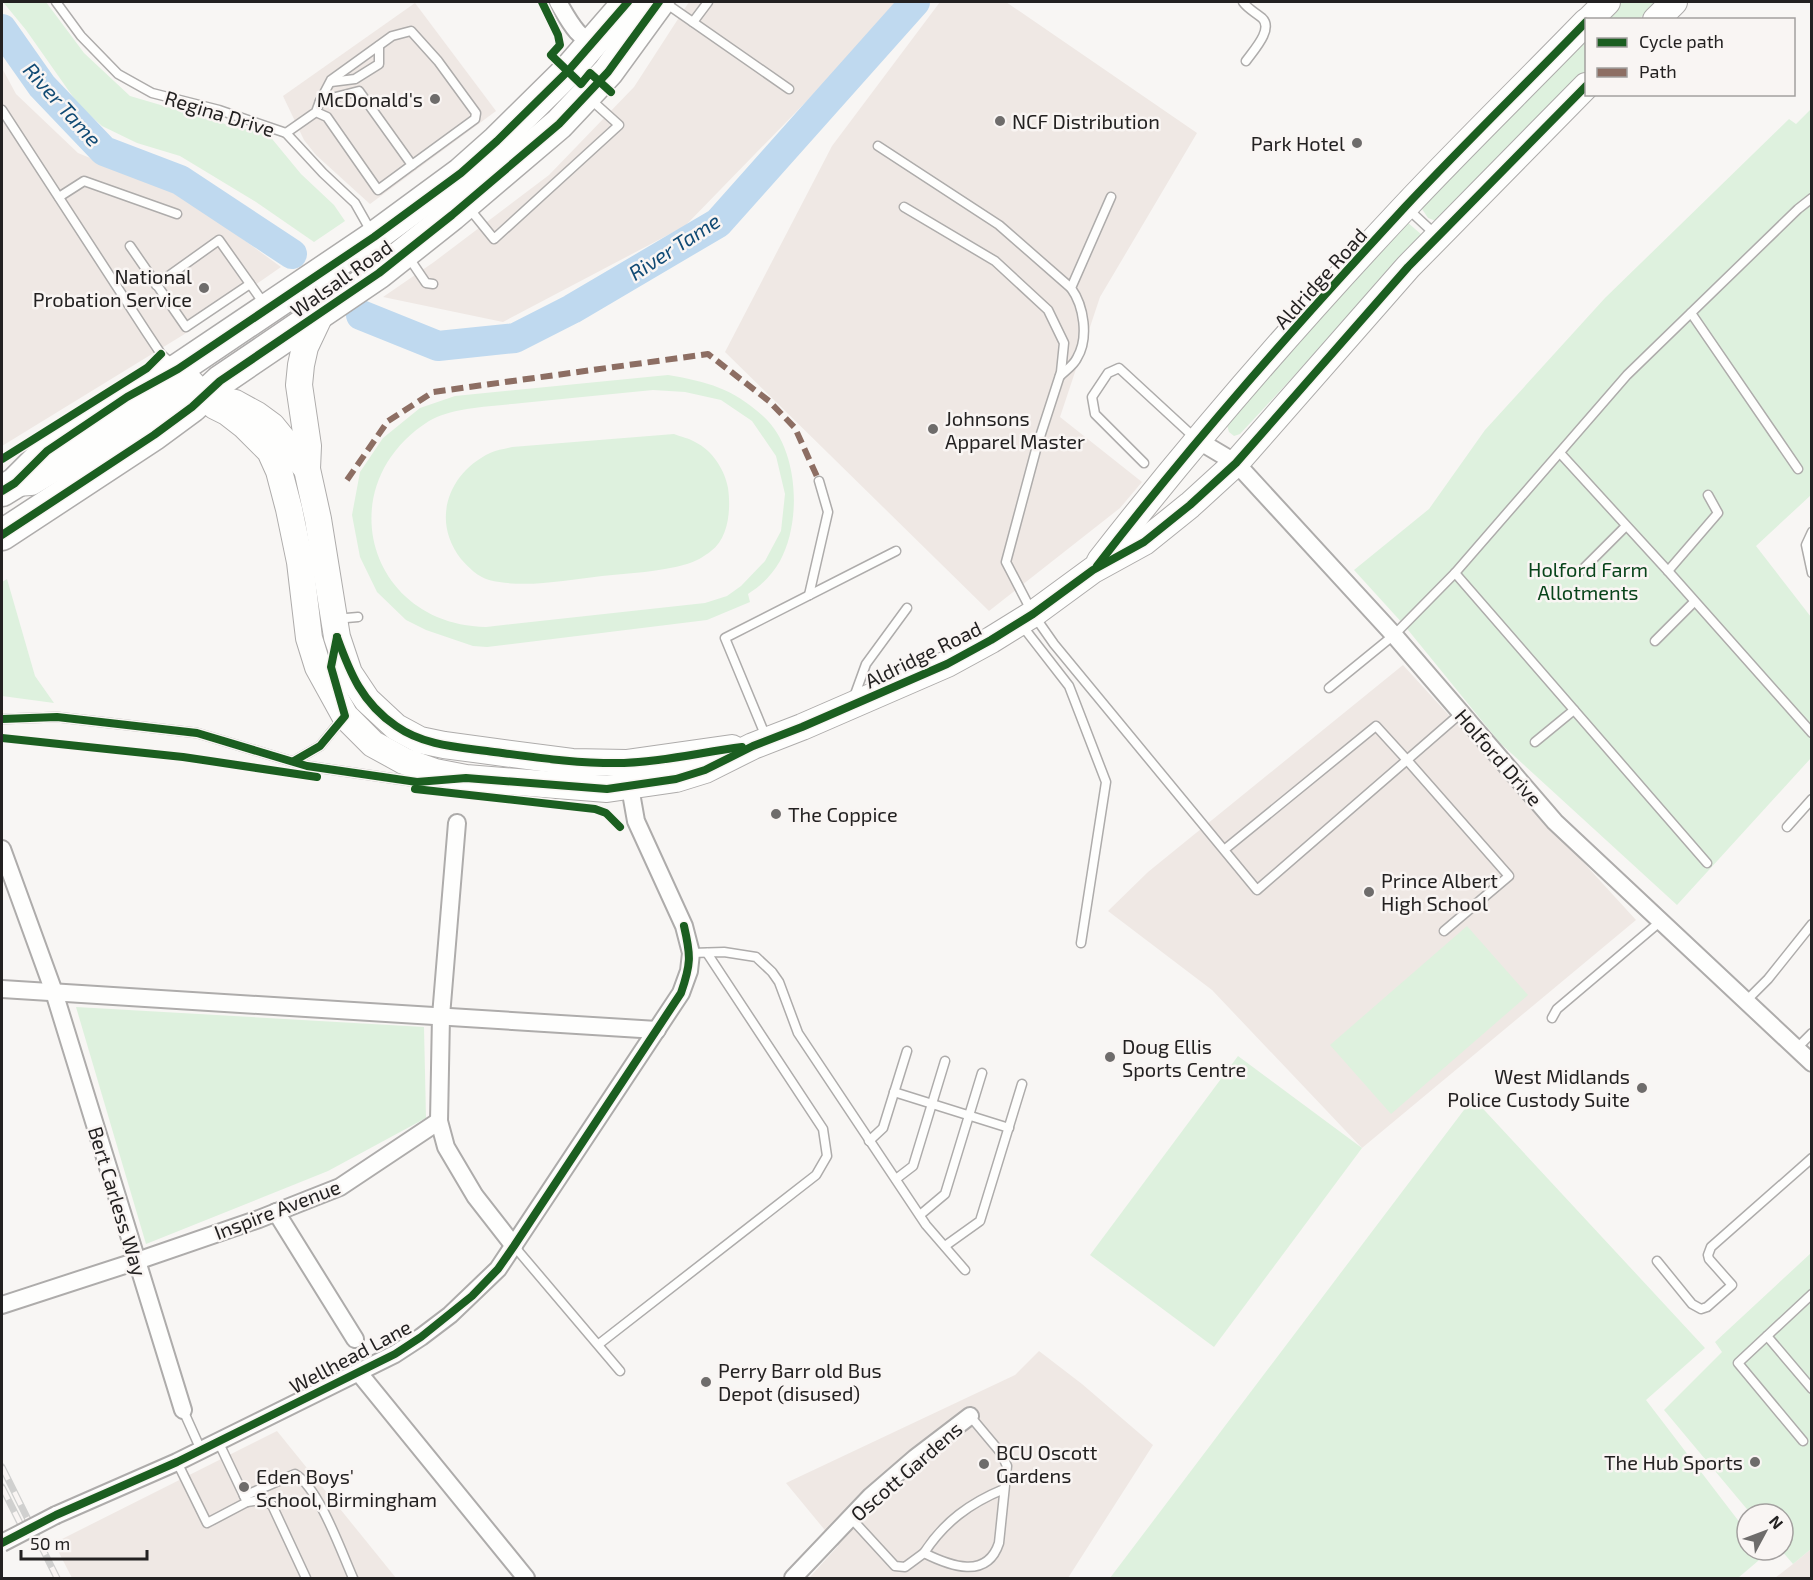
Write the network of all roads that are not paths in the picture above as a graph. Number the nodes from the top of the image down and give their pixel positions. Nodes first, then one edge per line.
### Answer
1 (56, 2) edge
2 (558, 2) edge
3 (627, 2) edge
4 (648, 2) edge
5 (659, 2) edge
6 (664, 2) edge
7 (708, 2) edge
8 (1243, 2) edge
9 (1607, 2) edge
10 (1674, 2) edge
11 (1591, 18) edge
12 (1658, 18) edge
13 (693, 22) junction
14 (1585, 24) edge
15 (592, 44) junction
16 (379, 46) junction
17 (1246, 61) dead end
18 (330, 82) junction
19 (1585, 88) edge
20 (789, 89) dead end
21 (586, 95) junction
22 (320, 101) junction
23 (2, 110) edge
24 (316, 112) junction
25 (286, 133) junction
26 (878, 146) dead end
27 (412, 165) junction
28 (59, 197) junction
29 (1111, 197) dead end
30 (1811, 199) edge
31 (465, 204) junction
32 (1406, 206) junction
33 (904, 207) dead end
34 (177, 214) dead end
35 (1438, 236) junction
36 (374, 237) junction
37 (130, 246) dead end
38 (405, 252) junction
39 (433, 284) dead end
40 (156, 285) junction
41 (1071, 288) junction
42 (258, 296) junction
43 (322, 311) junction
44 (1691, 313) junction
45 (178, 369) junction
46 (1060, 376) junction
47 (209, 401) junction
48 (1198, 441) junction
49 (1560, 453) junction
50 (1144, 463) dead end
51 (1236, 463) junction
52 (307, 469) junction
53 (1798, 469) dead end
54 (819, 482) dead end
55 (8, 487) edge
56 (1708, 495) dead end
57 (1626, 526) junction
58 (1812, 532) edge
59 (2, 535) edge
60 (896, 551) dead end
61 (1093, 570) junction
62 (1668, 571) junction
63 (1580, 572) dead end
64 (1455, 573) junction
65 (1812, 573) edge
66 (810, 595) junction
67 (1694, 602) junction
68 (907, 608) dead end
69 (1026, 618) junction
70 (344, 624) junction
71 (1394, 635) junction
72 (1655, 642) dead end
73 (1329, 687) dead end
74 (852, 706) junction
75 (1574, 710) junction
76 (1461, 713) junction
77 (345, 716) junction
78 (2, 719) edge
79 (1812, 733) edge
80 (1535, 742) dead end
81 (760, 743) junction
82 (1407, 760) junction
83 (294, 761) junction
84 (628, 775) junction
85 (466, 778) junction
86 (1812, 799) edge
87 (458, 823) dead end
88 (1787, 827) dead end
89 (2, 849) edge
90 (1224, 850) junction
91 (1707, 863) dead end
92 (1086, 905) dead end
93 (1661, 921) junction
94 (1812, 924) edge
95 (1444, 932) dead end
96 (699, 953) junction
97 (2, 989) edge
98 (54, 992) junction
99 (1747, 1000) junction
100 (441, 1016) junction
101 (1552, 1018) dead end
102 (657, 1030) junction
103 (1812, 1033) edge
104 (1796, 1049) junction
105 (907, 1051) dead end
106 (945, 1061) dead end
107 (1812, 1063) edge
108 (982, 1073) dead end
109 (1022, 1084) dead end
110 (894, 1092) junction
111 (931, 1104) junction
112 (970, 1115) junction
113 (439, 1121) junction
114 (1009, 1128) junction
115 (870, 1141) junction
116 (1812, 1158) edge
117 (896, 1179) junction
118 (276, 1212) junction
119 (920, 1215) junction
120 (514, 1246) junction
121 (945, 1246) junction
122 (137, 1261) junction
123 (1657, 1261) dead end
124 (965, 1270) dead end
125 (1812, 1294) edge
126 (2, 1305) edge
127 (1767, 1336) junction
128 (355, 1339) dead end
129 (599, 1344) junction
130 (620, 1371) dead end
131 (359, 1373) junction
132 (1812, 1389) edge
133 (183, 1410) joint
134 (970, 1416) joint
135 (218, 1441) junction
136 (1803, 1441) dead end
137 (201, 1450) junction
138 (177, 1462) junction
139 (1004, 1489) junction
140 (246, 1499) junction
141 (850, 1517) junction
142 (2, 1543) edge
143 (924, 1553) junction
144 (306, 1578) edge
145 (353, 1578) edge
146 (526, 1578) edge
147 (793, 1578) edge

1 - 25 lane, Regina Drive
2 - 15 street
3 - 15 highway, Walsall Road
4 - 15 street
5 - 21 highway, Walsall Road
6 - 13 lane
7 - 13 lane
8 - 17 lane
9 - 11 main road, Aldridge Road
10 - 12 main road
13 - 20 lane
14 - 32 main road, Aldridge Road
15 - 36 highway, Walsall Road
16 - 18 lane
16 - 18 lane
16 - 27 lane
18 - 22 lane
19 - 35 main road, Aldridge Road
21 - 31 highway, Walsall Road
21 - 31 lane
22 - 24 lane
22 - 27 lane
23 - 28 lane
24 - 25 lane
24 - 27 lane
25 - 36 lane, Regina Drive
26 - 41 lane
28 - 34 lane
28 - 45 lane
29 - 41 lane
30 - 44 lane
31 - 38 highway, Walsall Road
32 - 35 lane
32 - 48 main road, Aldridge Road
33 - 46 lane
35 - 51 main road, Aldridge Road
36 - 42 highway, Walsall Road
37 - 40 lane
38 - 39 lane
38 - 43 highway, Walsall Road
40 - 42 lane
40 - 42 lane
41 - 46 lane
42 - 45 highway, Walsall Road
43 - 47 highway, Walsall Road
43 - 52 main road
44 - 49 lane
44 - 53 lane
45 - 47 main road, Aldridge Road
45 - 55 highway, Walsall Road
46 - 69 lane
47 - 52 main road
47 - 55 main road, Walsall Road
47 - 59 highway, Walsall Road
47 - 77 main road, Aldridge Road
48 - 50 lane
48 - 51 street, Holford Drive
48 - 61 main road, Aldridge Road
49 - 57 lane
49 - 64 lane
51 - 61 main road, Aldridge Road
51 - 71 street, Holford Drive
52 - 70 main road, Aldridge Road
54 - 66 lane
56 - 62 lane
57 - 62 lane
57 - 63 lane
58 - 65 lane
60 - 66 lane
61 - 69 main road, Aldridge Road
62 - 67 lane
64 - 71 lane
64 - 75 lane
66 - 81 lane
67 - 72 lane
67 - 79 lane
68 - 74 lane
69 - 74 main road, Aldridge Road
69 - 90 lane
69 - 92 lane
70 - 77 lane
70 - 84 main road, Aldridge Road
71 - 73 lane
71 - 76 street, Holford Drive
74 - 81 main road, Aldridge Road
75 - 80 lane
75 - 91 lane
76 - 82 lane
76 - 93 street, Holford Drive
77 - 83 lane
77 - 85 main road, Aldridge Road
78 - 83 lane
81 - 84 main road, Aldridge Road
82 - 90 lane
82 - 90 lane
82 - 95 lane
83 - 85 lane
84 - 85 main road, Aldridge Road
84 - 96 street, Wellhead Lane
86 - 88 lane
87 - 100 street
89 - 98 street, Bert Carless Way
93 - 99 street, Holford Drive
93 - 101 lane
94 - 99 lane
96 - 102 street, Wellhead Lane
96 - 115 lane
96 - 129 lane
97 - 98 street
98 - 100 street
98 - 122 street, Bert Carless Way
99 - 104 street, Holford Drive
100 - 102 street
100 - 113 street
102 - 120 street, Wellhead Lane
103 - 104 lane
104 - 107 street, Holford Drive
105 - 110 lane
106 - 111 lane
108 - 112 lane
109 - 114 lane
110 - 111 lane
110 - 115 lane
111 - 112 lane
111 - 117 lane
112 - 114 lane
112 - 119 lane
113 - 118 street, Inspire Avenue
113 - 120 street
114 - 121 lane
115 - 117 lane
116 - 123 lane
117 - 119 lane
118 - 122 street, Inspire Avenue
118 - 128 street
119 - 121 lane
120 - 129 lane
120 - 131 street, Wellhead Lane
121 - 124 lane
122 - 126 street, Inspire Avenue
122 - 133 street, Bert Carless Way
125 - 127 lane
127 - 132 lane
127 - 136 lane
129 - 130 lane
131 - 135 street, Wellhead Lane
131 - 146 street
133 - 137 lane
134 - 139 lane
134 - 141 street, Oscott Gardens
135 - 137 street, Wellhead Lane
135 - 140 lane
137 - 138 street, Wellhead Lane
138 - 140 lane
138 - 142 street, Wellhead Lane, bridge
139 - 143 lane
139 - 143 lane
140 - 144 lane
140 - 145 lane
141 - 143 lane
141 - 147 street, Oscott Gardens

